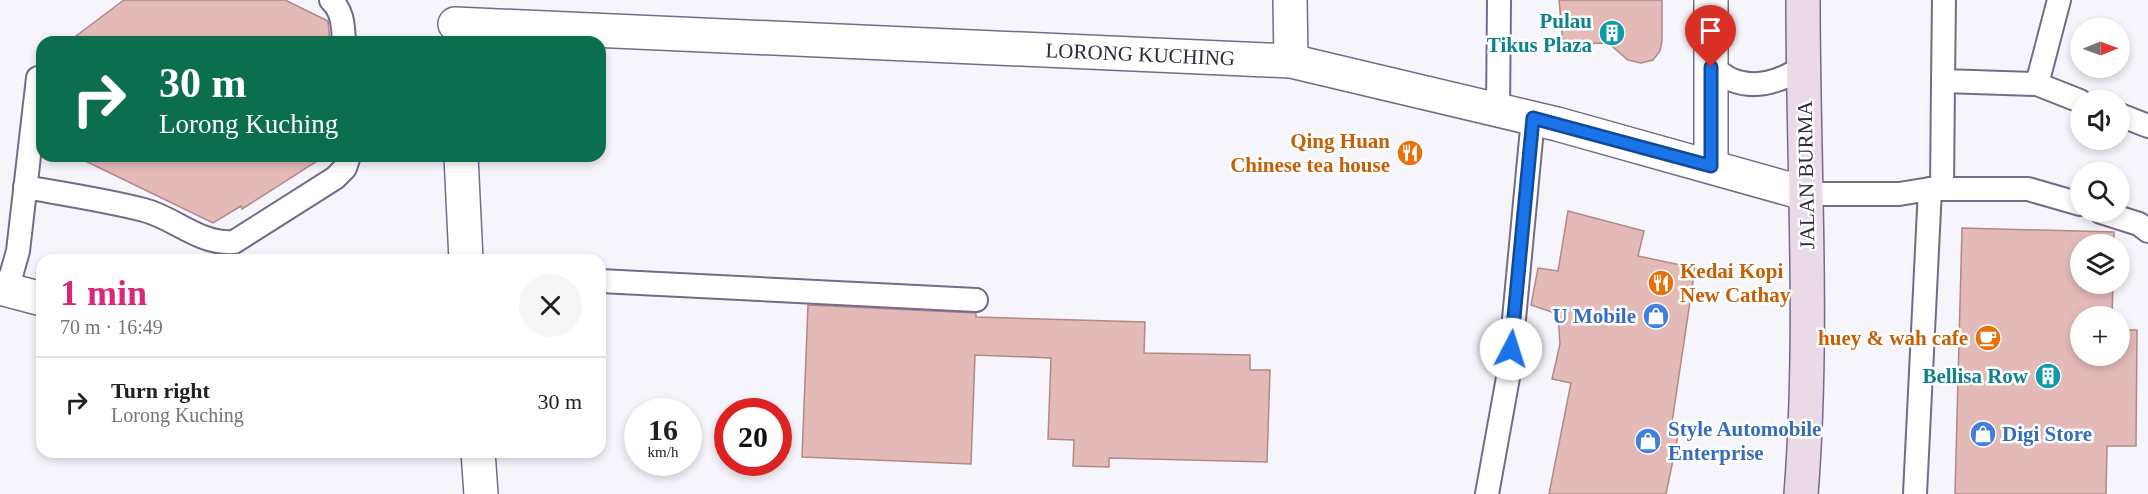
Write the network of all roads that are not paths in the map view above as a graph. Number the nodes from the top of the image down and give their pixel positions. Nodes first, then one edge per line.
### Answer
1 (331, 0) edge
2 (1290, 0) edge
3 (1499, 0) edge
4 (1711, 0) edge
5 (1803, 0) edge
6 (1944, 0) edge
7 (2059, 0) edge
8 (455, 22) edge
9 (344, 36) edge
10 (1291, 61) junction
11 (1711, 67) junction
12 (1803, 67) junction
13 (1943, 81) junction
14 (2037, 84) junction
15 (36, 95) edge
16 (2070, 97) edge
17 (1498, 111) junction
18 (1533, 118) junction
19 (2130, 119) edge
20 (2148, 126) edge
21 (347, 162) edge
22 (461, 162) edge
23 (1711, 166) junction
24 (25, 187) junction
25 (1936, 189) junction
26 (1807, 194) junction
27 (2070, 201) edge
28 (2130, 221) edge
29 (2148, 231) edge
30 (466, 254) edge
31 (606, 281) edge
32 (4, 289) edge
33 (36, 297) edge
34 (976, 300) dead end
35 (478, 458) edge
36 (481, 494) edge
37 (1487, 494) edge
38 (1801, 494) edge
39 (1915, 494) edge

1 - 9 lane
2 - 10 street
3 - 17 lane
4 - 11 street
5 - 12 main road, JALAN BURMA
6 - 13 lane
7 - 14 lane
8 - 10 street, LORONG KUCHING
10 - 17 street, LORONG KUCHING
11 - 12 lane
11 - 23 street
12 - 26 main road, JALAN BURMA
13 - 14 lane
13 - 25 lane
14 - 16 lane
15 - 24 lane
17 - 18 street, LORONG KUCHING
18 - 23 street, LORONG KUCHING
18 - 37 lane
19 - 20 lane
21 - 24 lane
22 - 30 street
23 - 26 street, LORONG KUCHING
24 - 32 lane
25 - 26 lane
25 - 27 lane
25 - 39 lane
26 - 38 main road, JALAN BURMA
28 - 29 lane
31 - 34 lane
32 - 33 street
35 - 36 street

